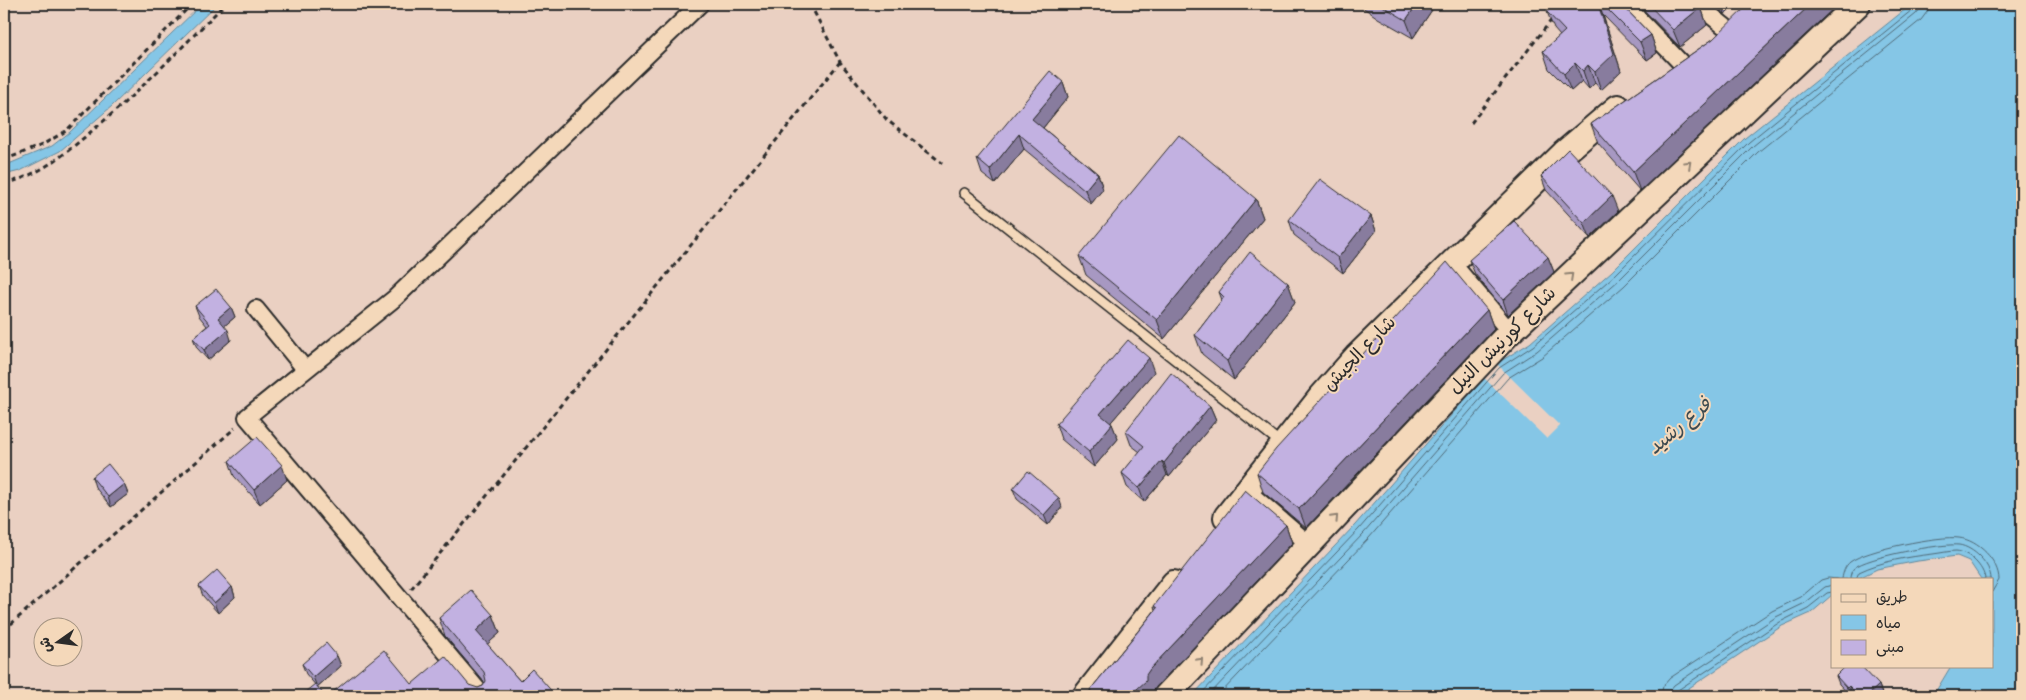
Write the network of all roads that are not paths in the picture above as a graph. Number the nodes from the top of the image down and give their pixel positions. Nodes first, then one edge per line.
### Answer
1 (700, 4) edge
2 (1624, 4) edge
3 (1697, 4) edge
4 (1858, 4) edge
5 (1632, 96) edge
6 (964, 193) dead end
7 (1452, 263) junction
8 (256, 309) dead end
9 (1510, 332) junction
10 (305, 369) junction
11 (1283, 445) junction
12 (1247, 491) junction
13 (1210, 538) edge
14 (1310, 545) junction
15 (1185, 569) edge
16 (483, 696) edge
17 (1085, 696) edge
18 (1166, 696) edge

1 - 10 street
2 - 3 street
9 -> 4 main road, شارع كورنيش النيل
5 - 7 main road, شارع الجيش
6 - 11 lane
7 - 9 street
7 - 11 main road, شارع الجيش
8 - 10 street
14 -> 9 main road, شارع كورنيش النيل
10 - 16 street
11 - 12 main road, شارع الجيش
12 - 13 main road, شارع الجيش
12 - 14 street
18 -> 14 main road, شارع كورنيش النيل
15 - 17 main road

